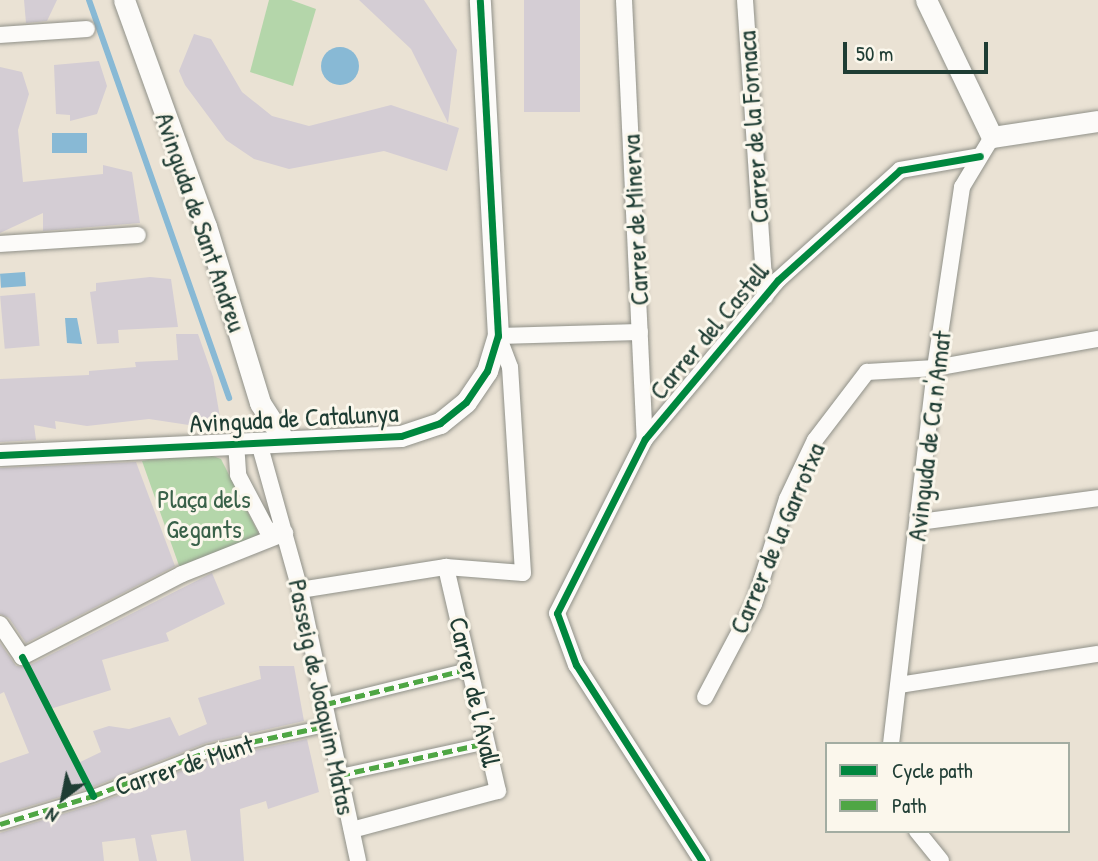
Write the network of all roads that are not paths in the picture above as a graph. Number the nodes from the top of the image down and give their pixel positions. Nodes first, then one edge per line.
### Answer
1 (124, 0) edge
2 (480, 0) edge
3 (624, 0) edge
4 (745, 0) edge
5 (926, 0) edge
6 (87, 29) dead end
7 (0, 36) edge
8 (1098, 121) edge
9 (992, 137) junction
10 (980, 156) junction
11 (138, 235) dead end
12 (0, 244) edge
13 (765, 296) junction
14 (640, 332) junction
15 (498, 336) junction
16 (1098, 339) edge
17 (935, 368) junction
18 (645, 439) junction
19 (284, 440) junction
20 (236, 443) junction
21 (259, 443) junction
22 (0, 455) edge
23 (1098, 498) edge
24 (919, 522) junction
25 (285, 533) junction
26 (446, 567) junction
27 (300, 590) junction
28 (0, 624) edge
29 (1098, 654) edge
30 (469, 669) junction
31 (899, 685) junction
32 (705, 696) dead end
33 (326, 704) junction
34 (330, 725) junction
35 (891, 742) edge
36 (487, 743) junction
37 (340, 775) junction
38 (0, 824) edge
39 (352, 831) junction
40 (919, 833) edge
41 (358, 861) edge
42 (702, 861) edge
43 (942, 861) edge

1 - 19 street, Avinguda de Sant Andreu
2 - 15 street, Avinguda de Catalunya
3 - 14 street, Carrer de Minerva
4 - 13 street, Carrer de la Fornaca
5 - 9 street
6 - 7 street
8 - 9 street
9 - 10 street, Avinguda de Ca n'Amat
10 - 13 street, Carrer del Castell
10 - 17 street, Avinguda de Ca n'Amat
11 - 12 street
13 - 18 street, Carrer del Castell
14 - 15 street
14 - 18 street, Carrer de Minerva
15 - 19 street, Avinguda de Catalunya
15 - 26 street
16 - 17 street, Carrer de la Garrotxa
17 - 24 street, Avinguda de Ca n'Amat
17 - 32 street, Carrer de la Garrotxa
18 - 42 street, Carrer del Castell
19 - 21 street, Avinguda de Catalunya
20 - 21 street, Avinguda de Catalunya
20 - 22 street, Avinguda de Catalunya
20 - 25 street
21 - 25 street, Passeig de Joaquim Matas
23 - 24 street
24 - 31 street, Avinguda de Ca n'Amat
25 - 27 street, Passeig de Joaquim Matas
25 - 28 street
26 - 27 street
26 - 30 street, Carrer de l'Avall
27 - 33 street, Passeig de Joaquim Matas
29 - 31 street
30 - 33 street
30 - 36 street, Carrer de l'Avall
31 - 35 street, Avinguda de Ca n'Amat
33 - 34 street, Passeig de Joaquim Matas
34 - 37 street, Passeig de Joaquim Matas
34 - 38 street, Carrer de Munt
36 - 37 street
36 - 39 street, Carrer de l'Avall
37 - 39 street, Passeig de Joaquim Matas
39 - 41 street, Passeig de Joaquim Matas
40 - 43 street

